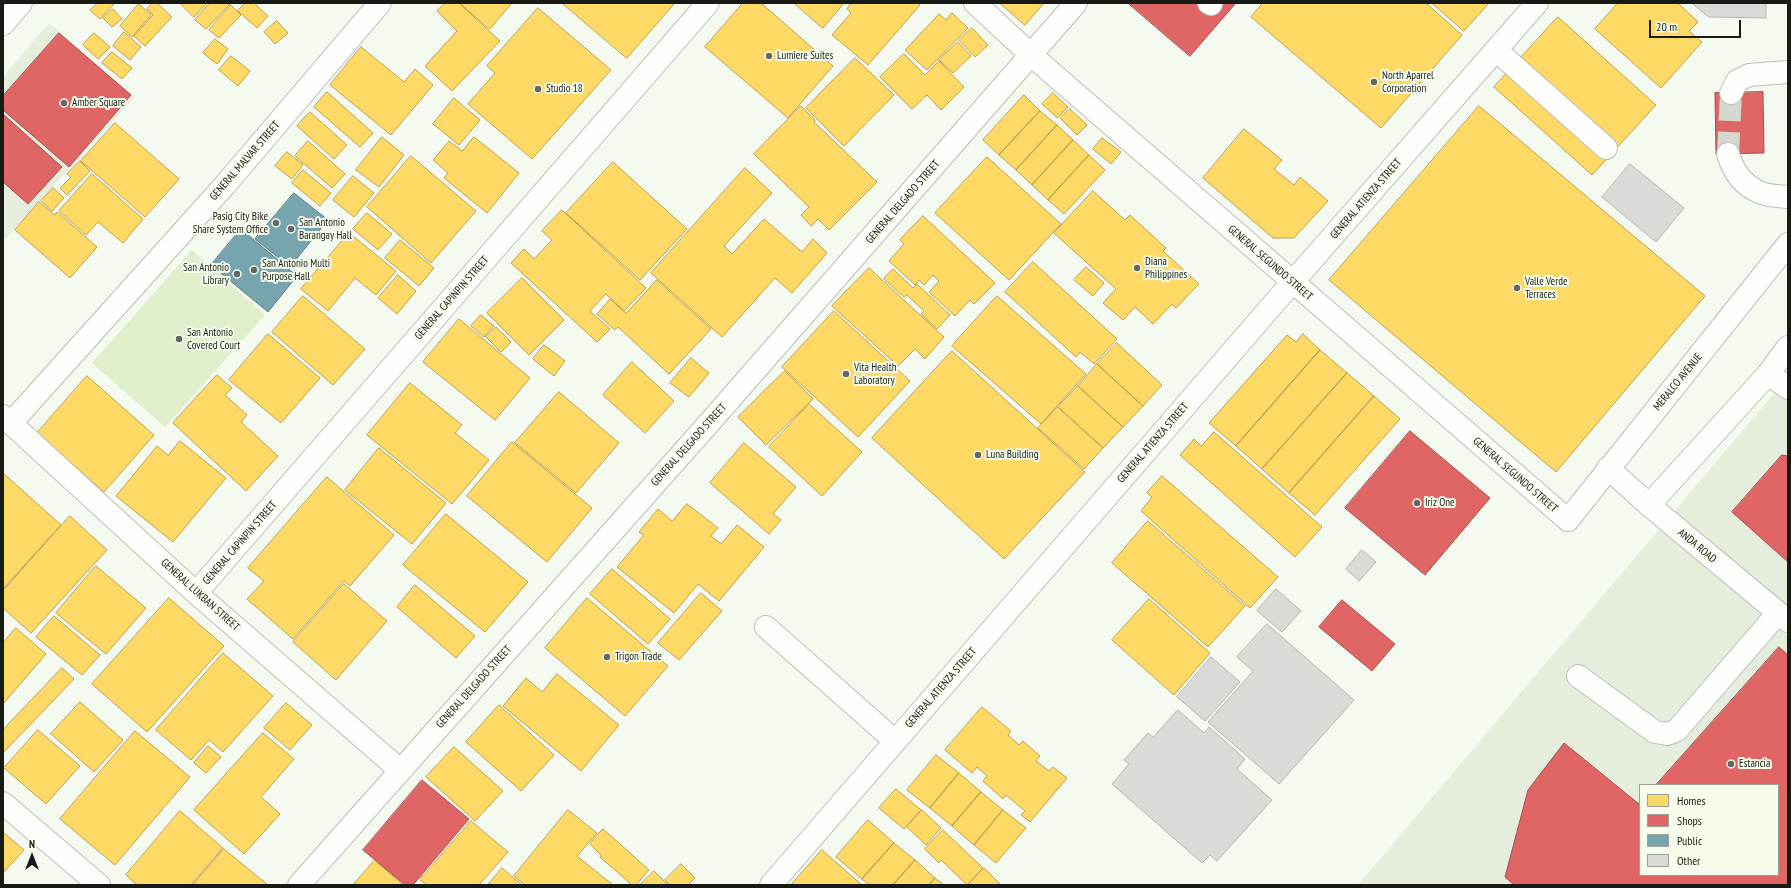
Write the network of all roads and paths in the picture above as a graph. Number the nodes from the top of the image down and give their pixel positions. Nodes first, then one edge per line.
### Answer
1 (21, 3) edge
2 (380, 3) edge
3 (708, 3) edge
4 (975, 3) edge
5 (1076, 3) edge
6 (1537, 3) edge
7 (3, 24) edge
8 (1496, 50) junction
9 (1031, 55) junction
10 (1788, 72) edge
11 (1731, 93) tunnel mouth
12 (1606, 148) dead end
13 (1728, 154) tunnel mouth
14 (1788, 197) edge
15 (1788, 244) edge
16 (1293, 283) junction
17 (1788, 347) edge
18 (1768, 374) junction
19 (1788, 388) edge
20 (7, 420) edge
21 (1608, 468) junction
22 (1649, 505) junction
23 (1568, 520) joint
24 (196, 593) junction
25 (1783, 617) edge
26 (766, 627) dead end
27 (1578, 676) dead end
28 (895, 741) junction
29 (400, 770) junction
30 (3, 803) edge
31 (99, 885) edge
32 (299, 885) edge
33 (771, 885) edge

1 - 7 street
2 - 20 street, GENERAL MALVAR STREET
3 - 24 street, GENERAL CAPINPIN STREET
4 - 9 street, GENERAL SEGUNDO STREET
5 - 9 street, GENERAL DELGADO STREET
6 - 8 street, GENERAL ATIENZA STREET
8 - 12 street
8 - 16 street, GENERAL ATIENZA STREET
9 - 16 street, GENERAL SEGUNDO STREET
9 - 29 street, GENERAL DELGADO STREET
10 - 11 street
13 - 14 street
15 - 21 street, MERALCO AVENUE
16 - 23 street, GENERAL SEGUNDO STREET
16 - 28 street, GENERAL ATIENZA STREET
17 - 18 street
18 - 19 street
18 - 22 street
20 - 24 street, GENERAL LUKBAN STREET
21 - 22 street, ANDA ROAD
21 - 23 street, MERALCO AVENUE
22 - 25 street, ANDA ROAD
24 - 29 street, GENERAL LUKBAN STREET
25 - 27 street
26 - 28 street
28 - 33 street, GENERAL ATIENZA STREET
29 - 32 street, GENERAL DELGADO STREET
30 - 31 street

